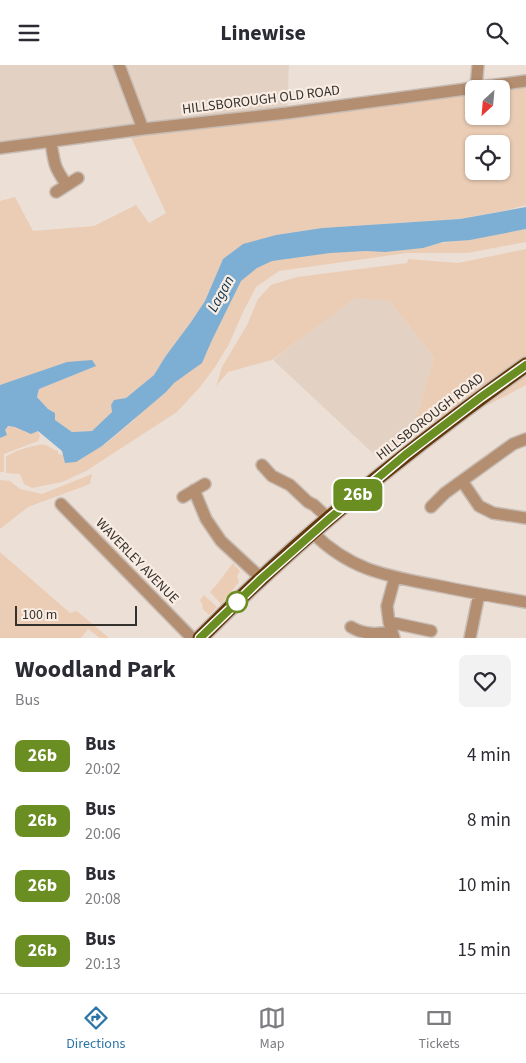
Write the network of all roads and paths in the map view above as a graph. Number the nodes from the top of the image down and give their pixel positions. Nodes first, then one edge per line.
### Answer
1 (119, 65) edge
2 (478, 65) edge
3 (477, 80) edge
4 (526, 81) edge
5 (510, 83) edge
6 (465, 89) edge
7 (143, 129) junction
8 (51, 142) junction
9 (0, 148) edge
10 (78, 177) dead end
11 (67, 185) junction
12 (56, 192) dead end
13 (526, 365) edge
14 (526, 439) edge
15 (262, 465) dead end
16 (462, 481) junction
17 (206, 484) dead end
18 (194, 490) junction
19 (183, 497) dead end
20 (61, 504) dead end
21 (431, 507) dead end
22 (526, 518) edge
23 (329, 519) junction
24 (313, 533) junction
25 (395, 577) junction
26 (261, 579) junction
27 (479, 594) junction
28 (526, 602) edge
29 (356, 626) dead end
30 (391, 631) edge
31 (432, 631) dead end
32 (201, 637) edge
33 (470, 638) edge

1 - 7 street
2 - 3 street
4 - 5 street, HILLSBOROUGH OLD ROAD
6 - 7 street, HILLSBOROUGH OLD ROAD
7 - 8 street, HILLSBOROUGH OLD ROAD
8 - 9 street, HILLSBOROUGH OLD ROAD
8 - 11 street
10 - 11 street
11 - 12 street
13 - 23 highway, HILLSBOROUGH ROAD
14 - 16 street
15 - 23 street
16 - 21 street
16 - 22 street
17 - 18 street
18 - 19 street
18 - 26 street
20 - 32 street, WAVERLEY AVENUE
23 - 24 highway, HILLSBOROUGH ROAD
24 - 25 street
24 - 26 highway, HILLSBOROUGH ROAD
25 - 27 street
25 - 30 street
26 - 32 highway, HILLSBOROUGH ROAD
27 - 28 street
27 - 33 street
29 - 30 street
30 - 31 street

